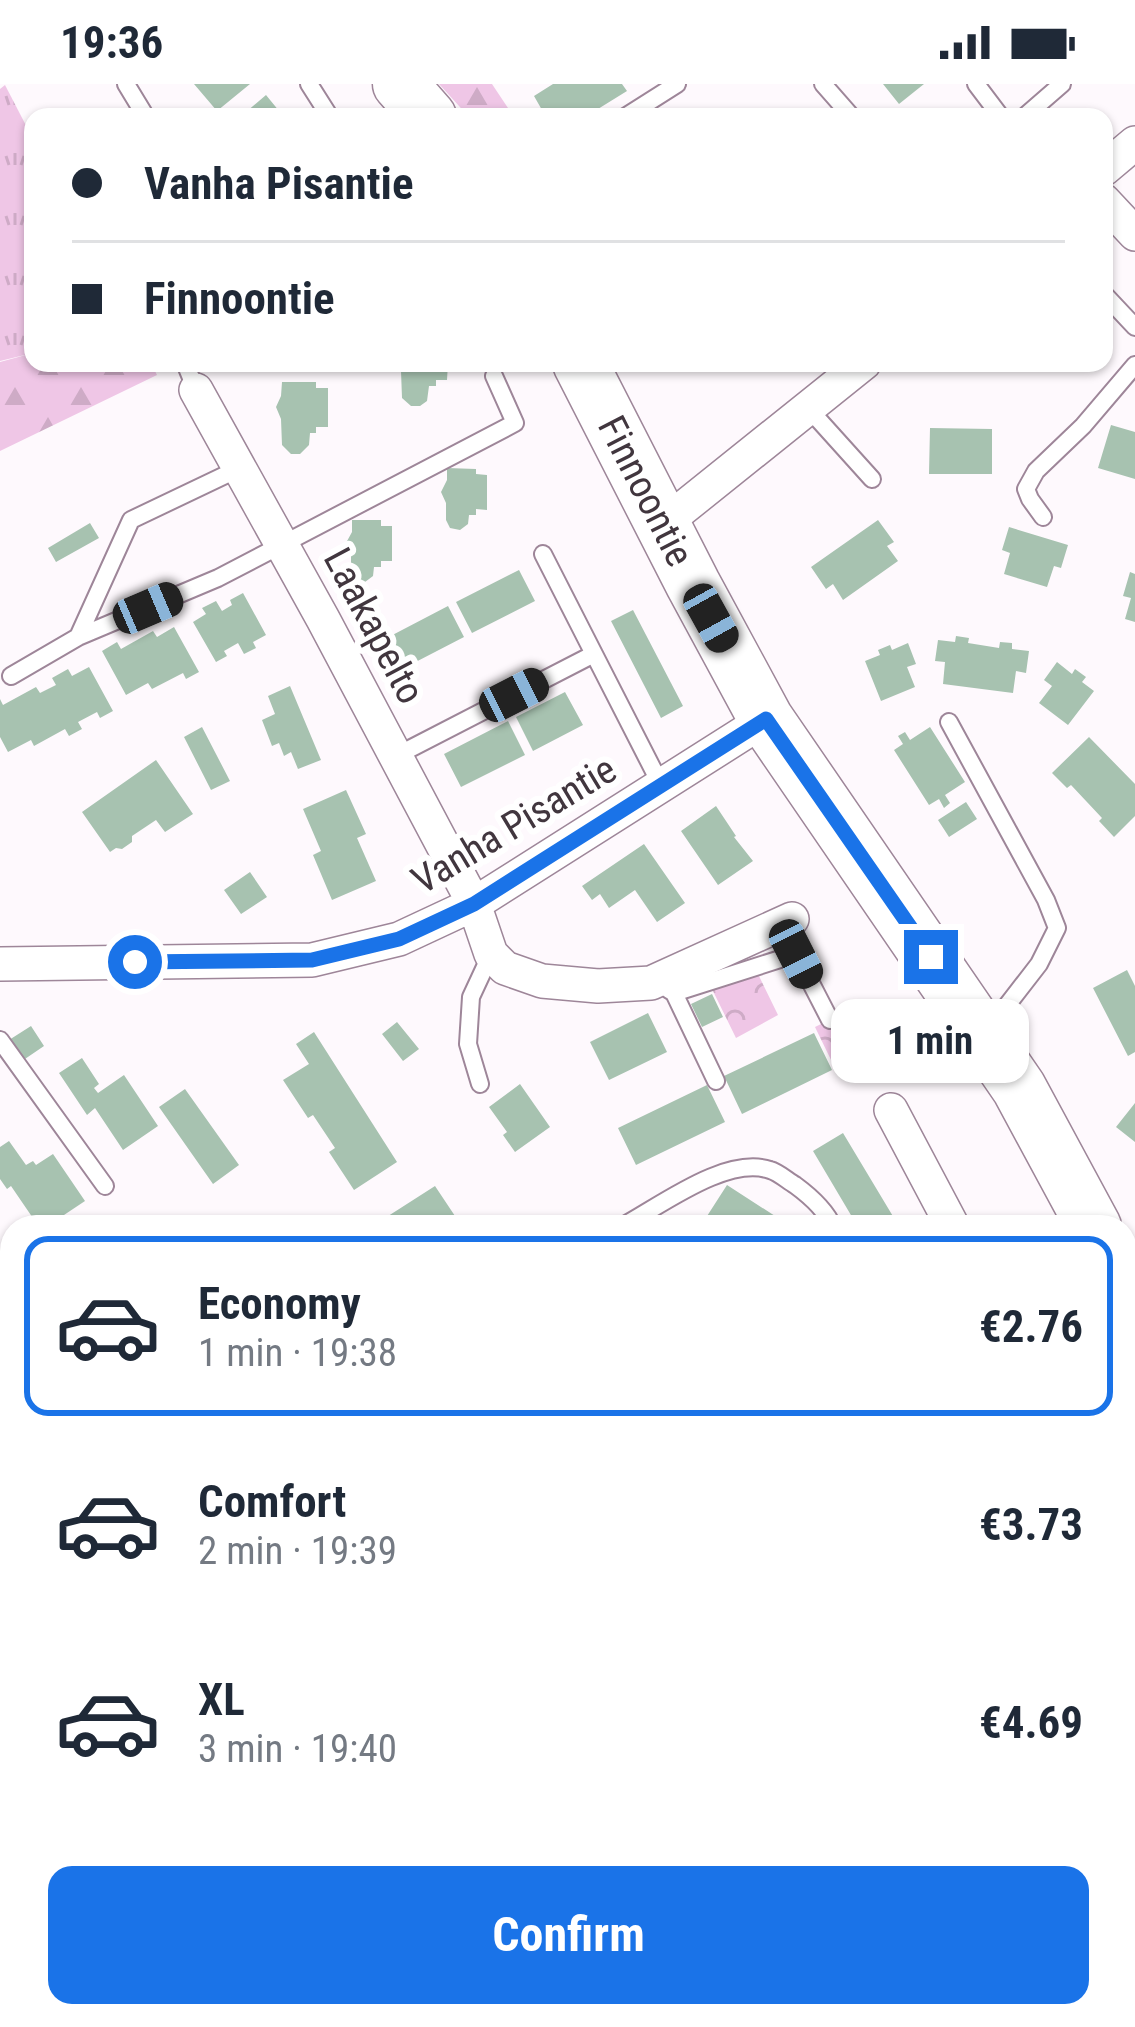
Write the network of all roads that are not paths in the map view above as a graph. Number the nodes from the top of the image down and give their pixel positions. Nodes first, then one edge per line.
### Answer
1 (400, 84) edge
2 (677, 84) edge
3 (823, 84) edge
4 (976, 84) edge
5 (1062, 84) edge
6 (421, 108) edge
7 (639, 108) edge
8 (844, 108) edge
9 (994, 108) edge
10 (1034, 108) edge
11 (1113, 211) edge
12 (1135, 235) edge
13 (1113, 304) edge
14 (1135, 327) edge
15 (1135, 365) edge
16 (585, 372) edge
17 (853, 372) edge
18 (494, 376) dead end
19 (191, 377) edge
20 (808, 408) junction
21 (240, 468) junction
22 (872, 479) dead end
23 (1043, 518) dead end
24 (662, 525) junction
25 (283, 545) junction
26 (543, 554) dead end
27 (77, 637) junction
28 (594, 654) junction
29 (11, 676) dead end
30 (766, 719) junction
31 (950, 722) dead end
32 (396, 756) junction
33 (662, 785) junction
34 (474, 904) junction
35 (792, 919) dead end
36 (491, 954) junction
37 (0, 964) edge
38 (663, 988) junction
39 (830, 1020) dead end
40 (984, 1036) junction
41 (0, 1040) edge
42 (716, 1081) dead end
43 (480, 1084) dead end
44 (891, 1110) dead end
45 (105, 1186) dead end
46 (643, 1215) edge
47 (828, 1215) edge
48 (947, 1215) edge
49 (1087, 1215) edge

1 - 6 main road
2 - 7 lane
3 - 8 lane
4 - 9 lane
5 - 10 lane
11 - 12 street
13 - 14 lane
15 - 23 lane
16 - 24 main road, Finnoontie
17 - 20 street
18 - 25 lane
19 - 21 street, Laakapelto
20 - 22 lane
20 - 24 street
21 - 25 street, Laakapelto
21 - 27 lane
24 - 30 main road, Finnoontie
25 - 27 lane
25 - 32 street, Laakapelto
26 - 28 lane
27 - 29 lane
28 - 32 lane
28 - 33 lane
30 - 33 street, Vanha Pisantie
30 - 40 main road, Finnoontie
31 - 40 lane
32 - 34 street, Laakapelto
33 - 34 street, Vanha Pisantie
34 - 36 street, Laakapelto
34 - 37 street, Vanha Pisantie
35 - 38 street
36 - 38 street
36 - 43 lane
38 - 39 lane
38 - 42 lane
40 - 49 main road, Finnoontie
41 - 45 lane
44 - 48 street
46 - 47 lane

